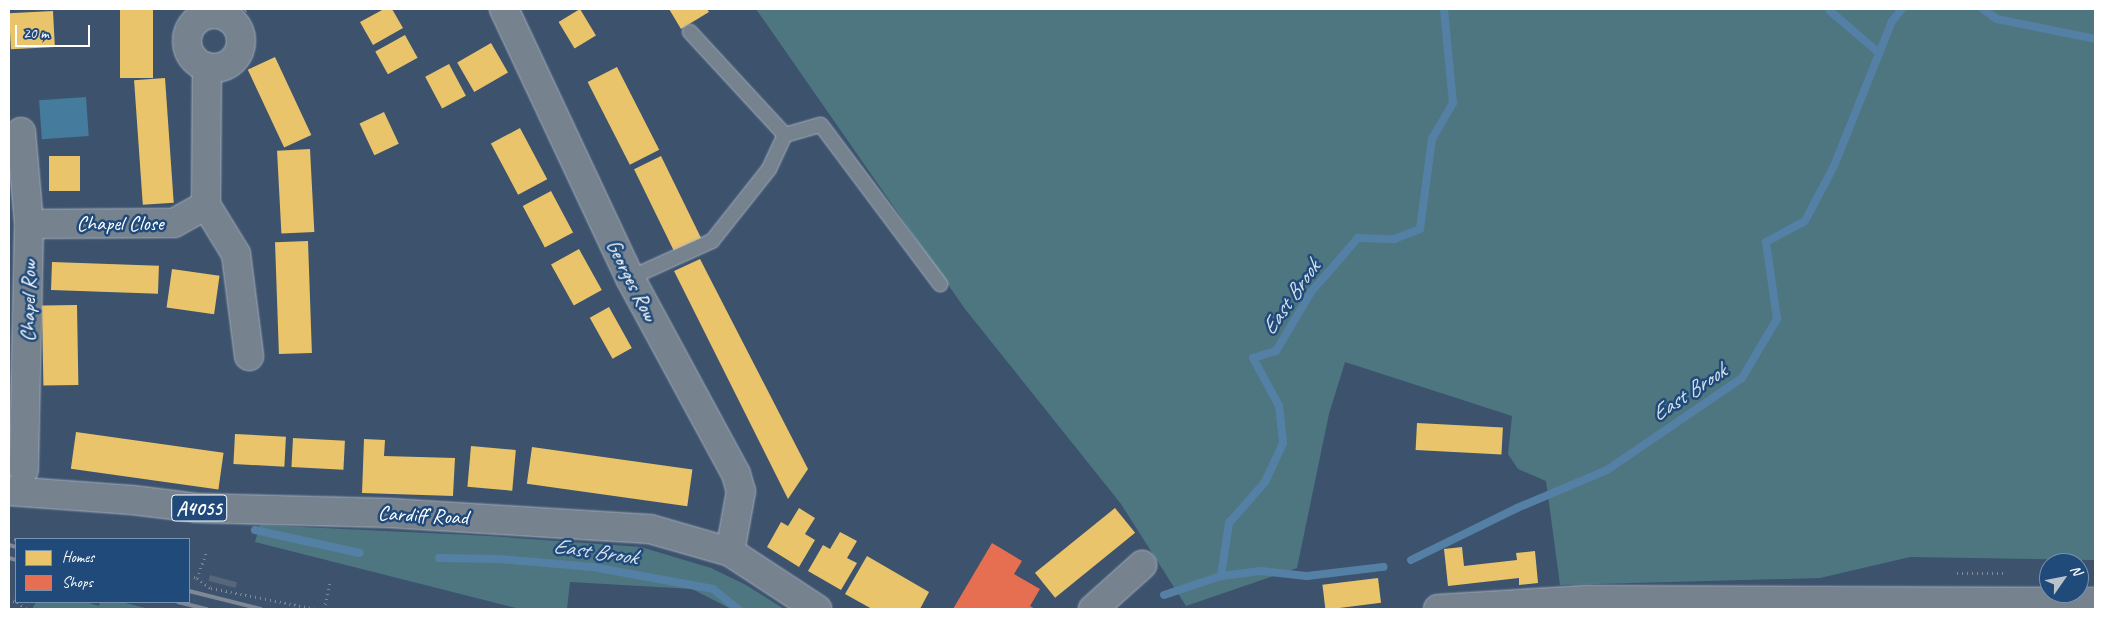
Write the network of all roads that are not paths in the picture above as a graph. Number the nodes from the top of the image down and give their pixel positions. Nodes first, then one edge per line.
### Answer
1 (504, 9) edge
2 (240, 15) edge
3 (690, 32) dead end
4 (207, 67) junction
5 (21, 132) dead end
6 (785, 135) junction
7 (206, 205) junction
8 (29, 224) junction
9 (630, 278) junction
10 (940, 284) dead end
11 (248, 356) dead end
12 (16, 480) edge
13 (730, 552) junction
14 (1142, 564) dead end
15 (2095, 602) edge
16 (1587, 605) edge
17 (1468, 608) edge
18 (817, 609) edge
19 (1093, 609) edge
20 (1438, 609) edge

1 - 9 street, Georges Row
2 - 4 street
2 - 4 street
3 - 6 lane
4 - 7 street
5 - 8 street, Chapel Row
6 - 9 lane
6 - 10 lane
7 - 8 street, Chapel Close
7 - 11 street
8 - 12 street, Chapel Row
9 - 13 street, Georges Row
12 - 13 street, Cardiff Road / A4055
13 - 18 street, Cardiff Road / A4055
14 - 19 street
15 - 16 street
16 - 17 street
17 - 20 street

